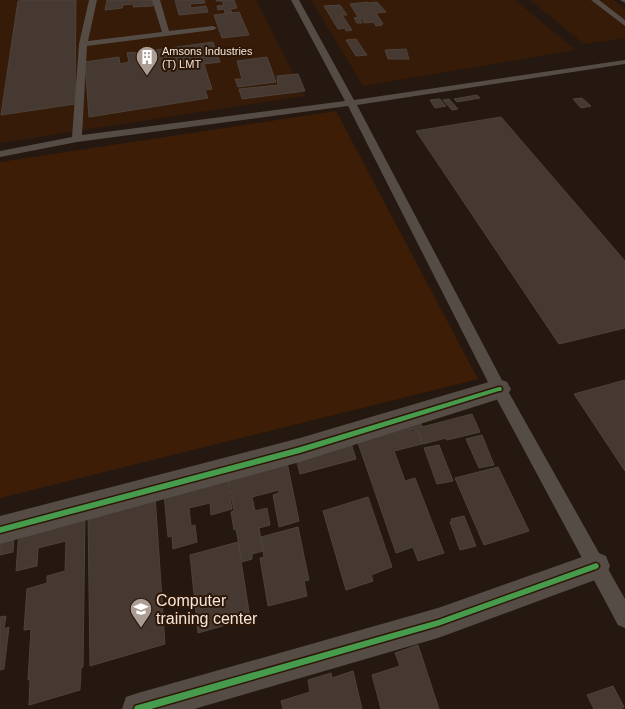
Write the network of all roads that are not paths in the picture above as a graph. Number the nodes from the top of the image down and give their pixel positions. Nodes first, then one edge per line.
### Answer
1 (93, 0) edge
2 (156, 0) edge
3 (295, 0) edge
4 (595, 0) edge
5 (625, 24) edge
6 (213, 28) dead end
7 (166, 34) junction
8 (83, 44) junction
9 (625, 62) edge
10 (351, 103) junction
11 (77, 139) junction
12 (0, 154) edge
13 (499, 390) junction
14 (0, 530) edge
15 (596, 566) junction
16 (625, 618) edge
17 (138, 709) edge

1 - 8 lane
2 - 7 lane
3 - 10 lane
4 - 5 lane
6 - 7 lane
7 - 8 lane
8 - 11 lane
9 - 10 lane
10 - 11 lane
10 - 13 lane
11 - 12 lane
13 - 14 street
13 - 15 lane
15 - 16 lane
15 - 17 street

